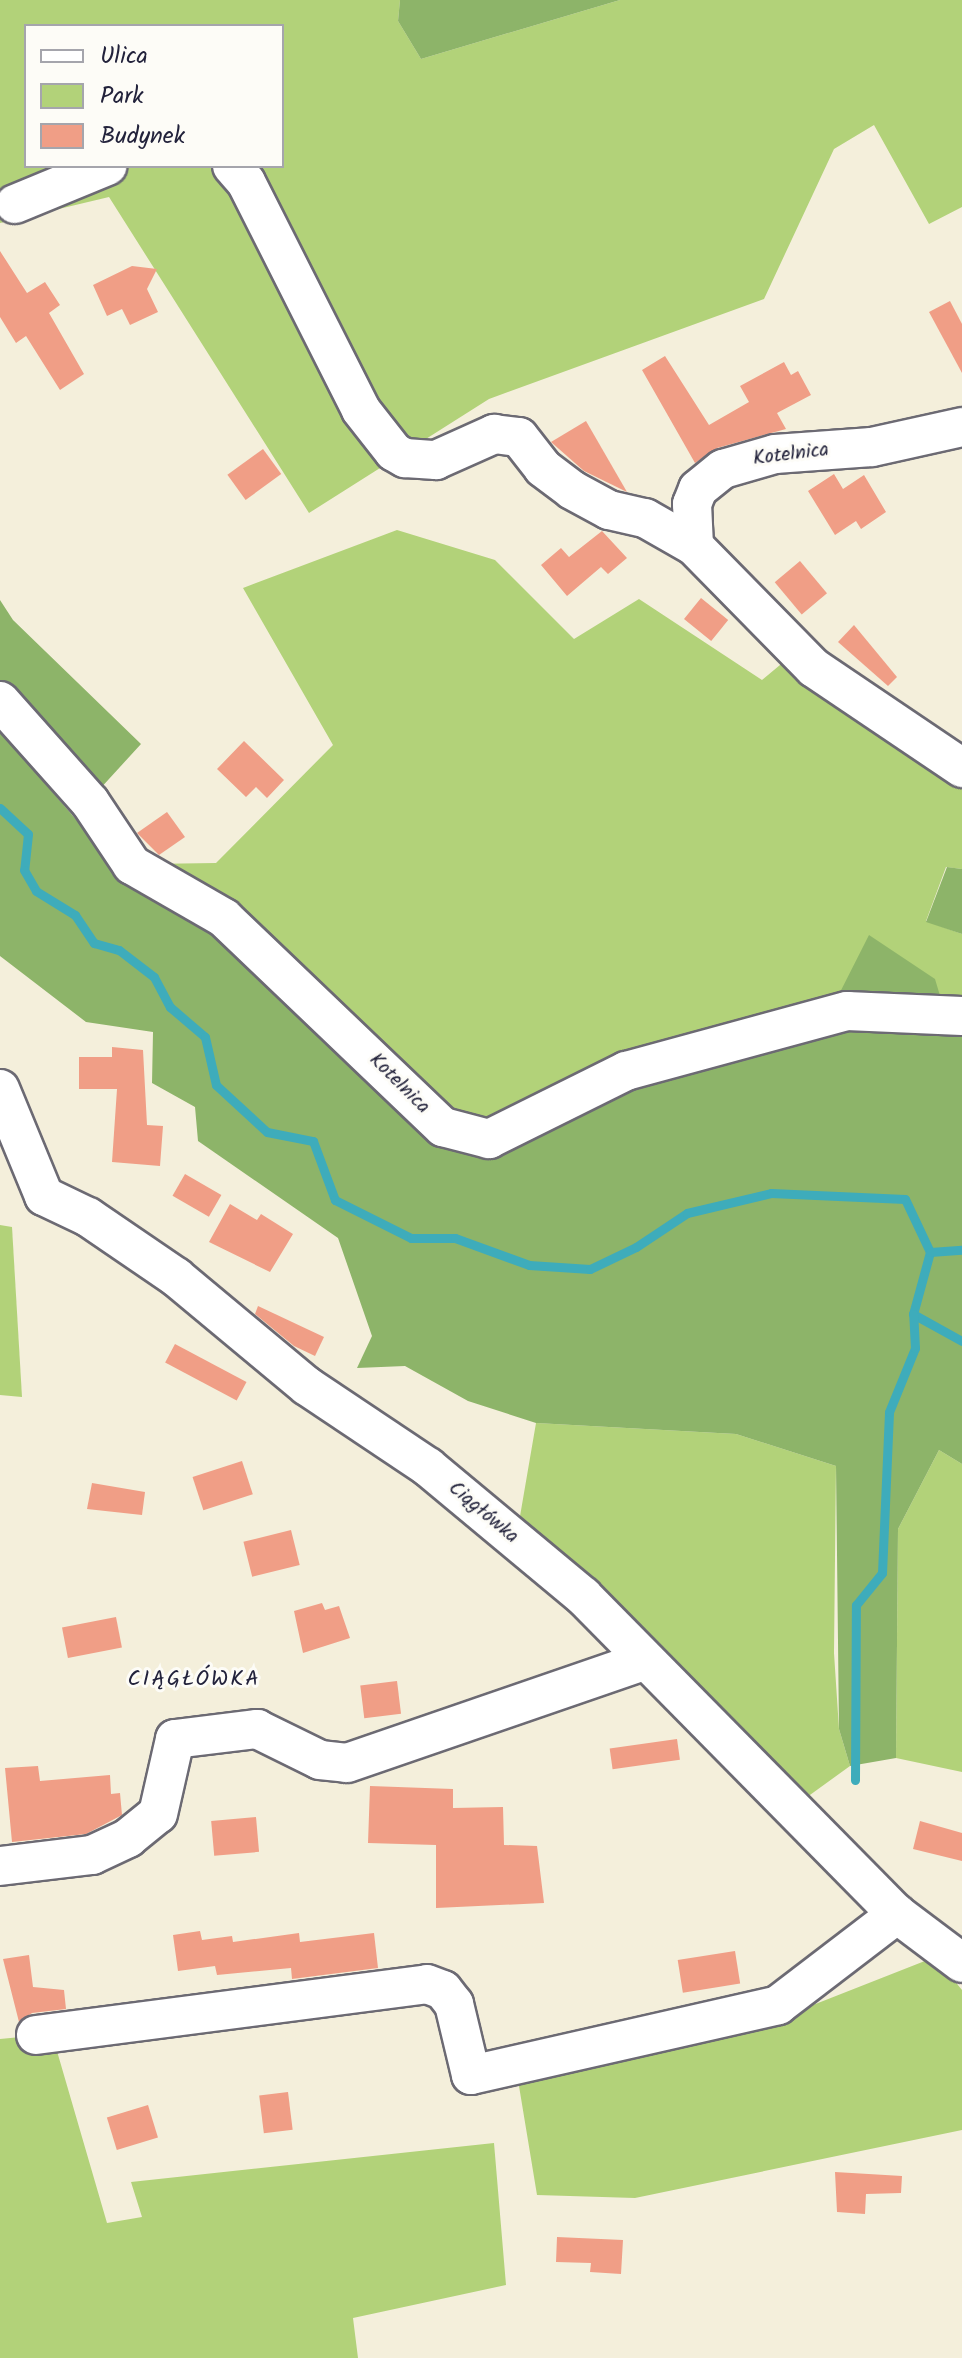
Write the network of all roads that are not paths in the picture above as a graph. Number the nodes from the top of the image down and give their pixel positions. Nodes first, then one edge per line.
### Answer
1 (102, 168) edge
2 (234, 168) edge
3 (15, 204) dead end
4 (962, 427) edge
5 (694, 546) junction
6 (0, 701) edge
7 (962, 768) edge
8 (962, 1016) edge
9 (0, 1089) edge
10 (643, 1661) junction
11 (0, 1866) edge
12 (897, 1914) junction
13 (962, 1963) edge
14 (36, 2035) dead end

1 - 3 street
2 - 5 street
4 - 5 street, Kotelnica
5 - 7 street
6 - 8 street, Kotelnica
9 - 10 street, Ciągłówka
10 - 11 street
10 - 12 street, Ciągłówka
12 - 13 street, Ciągłówka
12 - 14 street

